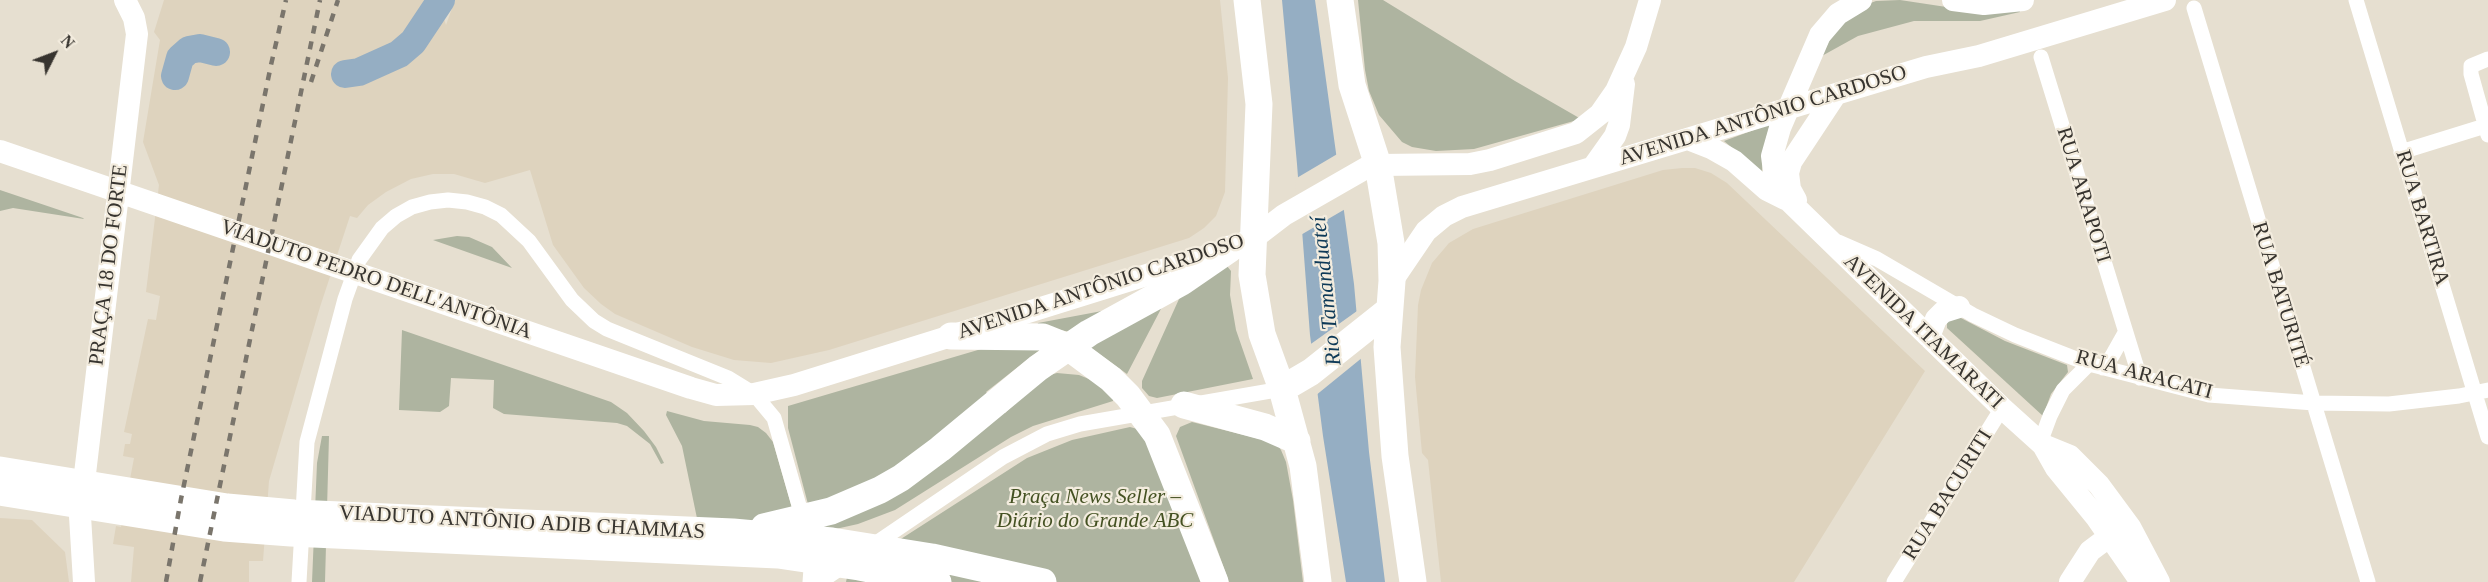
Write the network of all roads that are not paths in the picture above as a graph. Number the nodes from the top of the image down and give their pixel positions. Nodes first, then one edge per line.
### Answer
1 (1247, 0) edge
2 (1340, 0) edge
3 (1650, 0) edge
4 (1834, 0) edge
5 (1861, 0) edge
6 (1953, 0) edge
7 (2020, 0) edge
8 (2165, 0) edge
9 (2356, 0) edge
10 (129, 7) edge
11 (2194, 8) dead end
12 (1820, 35) junction
13 (2041, 57) dead end
14 (2488, 59) edge
15 (1626, 73) junction
16 (1836, 94) junction
17 (1789, 109) junction
18 (2487, 131) edge
19 (1688, 139) junction
20 (0, 151) edge
21 (2401, 152) junction
22 (1378, 165) junction
23 (1593, 167) junction
24 (1799, 210) junction
25 (1826, 237) junction
26 (1242, 243) junction
27 (1392, 281) junction
28 (1959, 307) junction
29 (1389, 310) junction
30 (2125, 333) junction
31 (951, 336) junction
32 (1929, 337) junction
33 (1068, 347) junction
34 (2096, 366) junction
35 (2140, 378) junction
36 (1281, 389) junction
37 (2482, 392) edge
38 (754, 394) junction
39 (2314, 404) junction
40 (1184, 405) junction
41 (2002, 408) junction
42 (1142, 412) junction
43 (2488, 437) edge
44 (1297, 441) junction
45 (2041, 444) junction
46 (0, 470) edge
47 (0, 492) edge
48 (910, 520) junction
49 (733, 532) junction
50 (2110, 536) junction
51 (812, 550) junction
52 (2145, 553) junction
53 (838, 576) edge
54 (84, 582) edge
55 (299, 582) edge
56 (810, 582) edge
57 (820, 582) edge
58 (938, 582) edge
59 (1043, 582) edge
60 (1215, 582) edge
61 (1318, 582) edge
62 (1413, 582) edge
63 (1894, 582) edge
64 (2070, 582) edge
65 (2141, 582) edge
66 (2159, 582) edge
67 (2368, 582) edge

1 - 26 highway
2 - 22 highway
3 - 15 main road
4 - 12 street
5 - 12 main road
6 - 7 main road
8 - 16 main road, AVENIDA ANTÔNIO CARDOSO
9 - 21 street, RUA BARTIRA
10 - 54 main road, PRAÇA 18 DO FORTE
11 - 39 street, RUA BATURITÉ
12 - 17 main road, AVENIDA ITAMARATI
13 - 30 street, RUA ARAPOTI
14 - 18 street
15 - 22 main road, AVENIDA ANTÔNIO CARDOSO
15 - 23 main road
16 - 17 main road, AVENIDA ANTÔNIO CARDOSO
16 - 24 main road, AVENIDA ITAMARATI
17 - 19 main road, AVENIDA ANTÔNIO CARDOSO
17 - 24 main road, AVENIDA ITAMARATI
18 - 21 street
19 - 23 main road, AVENIDA ANTÔNIO CARDOSO
19 - 24 main road
20 - 38 main road, VIADUTO PEDRO DELL'ANTÔNIA
21 - 37 street, RUA BARTIRA
22 - 26 main road, AVENIDA ANTÔNIO CARDOSO
22 - 27 highway
23 - 27 main road, AVENIDA ANTÔNIO CARDOSO
24 - 25 main road, AVENIDA ITAMARATI
25 - 28 street, RUA ARACATI
25 - 32 main road, AVENIDA ITAMARATI
26 - 31 main road, AVENIDA ANTÔNIO CARDOSO
26 - 33 highway
26 - 36 highway
27 - 29 highway
28 - 32 main road
28 - 34 street, RUA ARACATI
29 - 36 highway
29 - 62 highway
30 - 34 street
30 - 35 street, RUA ARAPOTI
31 - 33 highway
31 - 38 main road, AVENIDA ANTÔNIO CARDOSO
32 - 41 main road, AVENIDA ITAMARATI
33 - 42 highway
33 - 49 highway
34 - 35 street, RUA ARACATI
34 - 45 street
35 - 39 street, RUA ARACATI
36 - 40 street
36 - 44 highway
37 - 39 street, RUA ARACATI
37 - 43 street, RUA BARTIRA
38 - 51 street
38 - 55 street
39 - 67 street, RUA BATURITÉ
40 - 42 street
40 - 44 highway
41 - 45 main road, AVENIDA ITAMARATI
41 - 63 street, RUA BACURITI
42 - 48 street
42 - 60 highway
44 - 61 highway
45 - 50 main road, AVENIDA ITAMARATI
45 - 52 main road, AVENIDA ITAMARATI
46 - 49 highway, VIADUTO ANTÔNIO ADIB CHAMMAS
47 - 58 highway, VIADUTO ANTÔNIO ADIB CHAMMAS
48 - 51 street
48 - 53 street
49 - 59 highway, VIADUTO ANTÔNIO ADIB CHAMMAS
50 - 52 main road
50 - 64 main road
50 - 65 main road, AVENIDA ITAMARATI
51 - 56 street
52 - 66 main road, AVENIDA ITAMARATI
53 - 57 street

